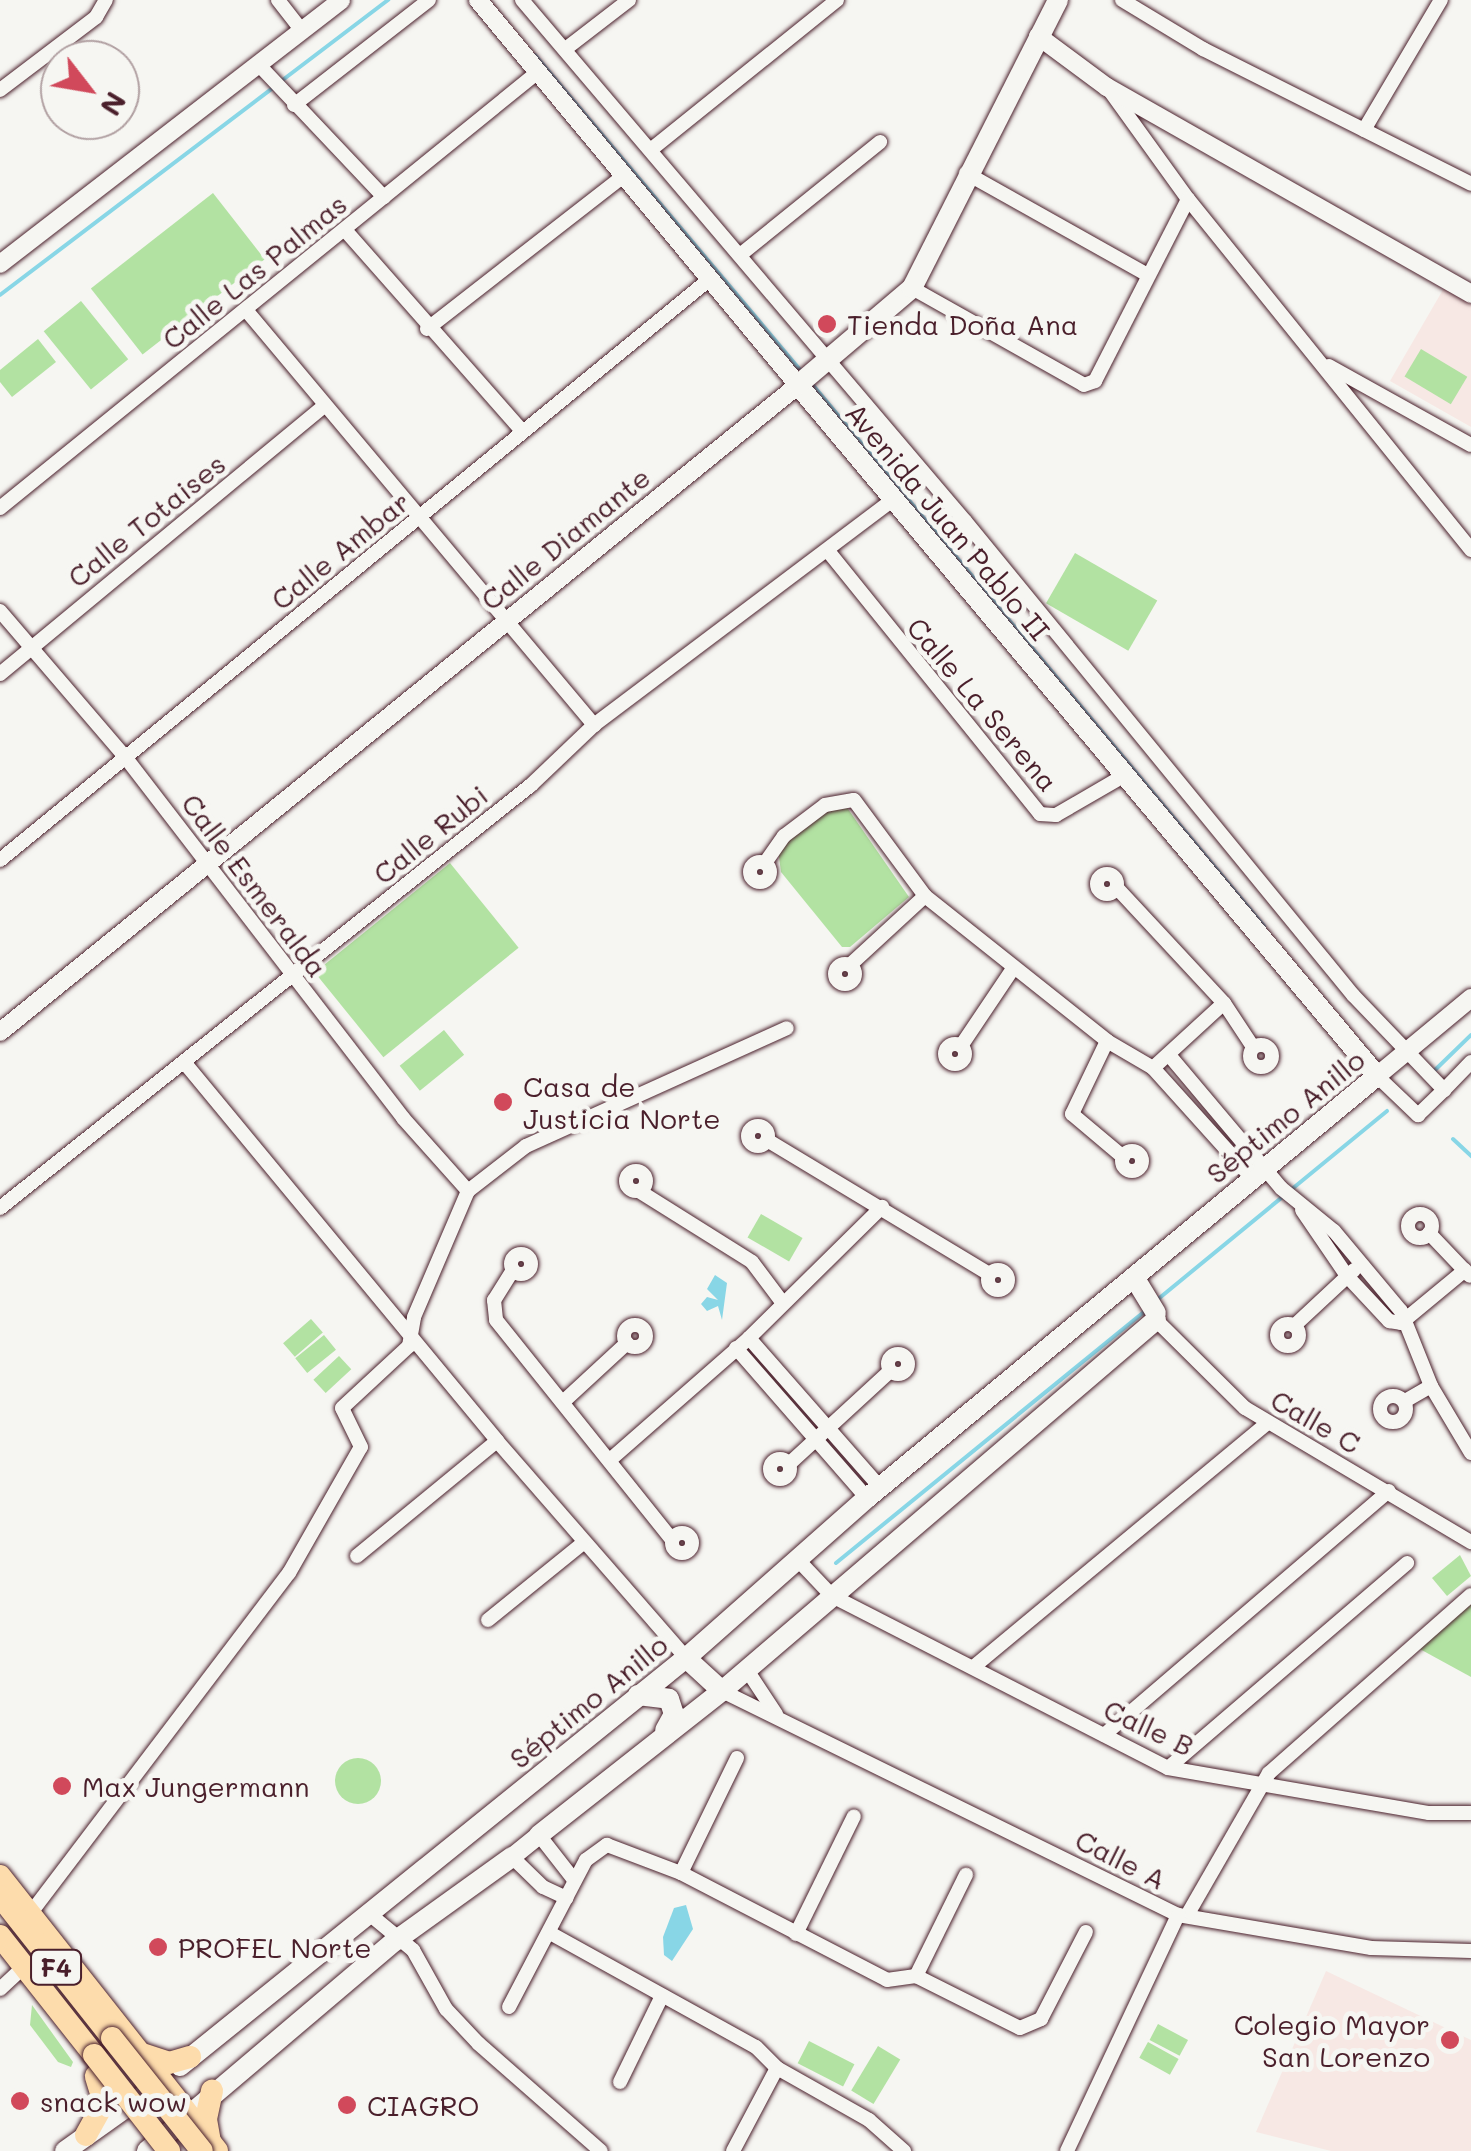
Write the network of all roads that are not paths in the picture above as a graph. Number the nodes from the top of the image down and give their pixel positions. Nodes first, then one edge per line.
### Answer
1 (106, 0) edge
2 (278, 0) edge
3 (341, 0) edge
4 (429, 0) edge
5 (478, 0) edge
6 (522, 0) edge
7 (630, 0) edge
8 (837, 0) edge
9 (1058, 0) edge
10 (1122, 0) edge
11 (1441, 0) edge
12 (302, 31) junction
13 (1038, 36) junction
14 (568, 47) junction
15 (539, 71) junction
16 (264, 72) junction
17 (1107, 88) junction
18 (0, 90) edge
19 (289, 100) junction
20 (1364, 130) junction
21 (880, 142) dead end
22 (653, 148) junction
23 (1471, 163) edge
24 (966, 173) junction
25 (625, 175) junction
26 (1466, 181) edge
27 (384, 197) junction
28 (1188, 200) junction
29 (344, 230) junction
30 (740, 255) junction
31 (0, 264) edge
32 (1146, 274) junction
33 (711, 278) junction
34 (912, 288) junction
35 (1471, 294) edge
36 (246, 310) junction
37 (426, 328) junction
38 (1320, 361) junction
39 (810, 374) junction
40 (324, 406) junction
41 (522, 431) junction
42 (1471, 446) edge
43 (893, 500) junction
44 (0, 508) edge
45 (418, 518) junction
46 (1471, 550) edge
47 (828, 551) junction
48 (0, 612) edge
49 (509, 620) junction
50 (31, 648) junction
51 (0, 674) edge
52 (594, 725) junction
53 (126, 758) junction
54 (1125, 775) junction
55 (0, 860) edge
56 (765, 863) dead end
57 (210, 864) junction
58 (1116, 888) dead end
59 (925, 896) junction
60 (850, 966) dead end
61 (1012, 970) junction
62 (293, 976) junction
63 (1471, 999) edge
64 (1224, 1004) junction
65 (787, 1028) dead end
66 (0, 1032) edge
67 (1107, 1042) junction
68 (961, 1046) dead end
69 (1254, 1047) dead end
70 (1406, 1053) junction
71 (1169, 1055) junction
72 (184, 1062) junction
73 (1471, 1062) edge
74 (1153, 1068) junction
75 (1377, 1076) junction
76 (1444, 1090) junction
77 (767, 1140) dead end
78 (1123, 1157) dead end
79 (1258, 1172) junction
80 (640, 1190) dead end
81 (468, 1191) junction
82 (1298, 1206) junction
83 (882, 1207) junction
84 (0, 1208) edge
85 (1430, 1233) dead end
86 (1362, 1263) junction
87 (513, 1270) dead end
88 (989, 1274) dead end
89 (1468, 1274) edge
90 (1348, 1276) junction
91 (1134, 1277) junction
92 (782, 1302) junction
93 (1154, 1311) junction
94 (1401, 1323) junction
95 (1294, 1326) dead end
96 (408, 1333) junction
97 (749, 1338) junction
98 (627, 1343) dead end
99 (736, 1348) junction
100 (890, 1370) dead end
101 (1431, 1386) junction
102 (1405, 1401) dead end
103 (563, 1402) junction
104 (1268, 1423) junction
105 (824, 1432) junction
106 (496, 1441) junction
107 (1471, 1453) edge
108 (611, 1459) junction
109 (789, 1464) dead end
110 (1389, 1491) junction
111 (873, 1492) junction
112 (672, 1540) dead end
113 (1471, 1542) edge
114 (584, 1543) junction
115 (356, 1556) dead end
116 (798, 1560) junction
117 (1407, 1563) dead end
118 (1471, 1595) edge
119 (832, 1596) junction
120 (488, 1620) dead end
121 (686, 1658) junction
122 (976, 1665) junction
123 (747, 1670) junction
124 (722, 1691) junction
125 (638, 1695) junction
126 (777, 1715) junction
127 (664, 1732) junction
128 (1104, 1735) junction
129 (737, 1758) dead end
130 (1168, 1768) junction
131 (1261, 1784) junction
132 (1471, 1813) edge
133 (854, 1816) dead end
134 (538, 1836) junction
135 (512, 1857) junction
136 (681, 1873) junction
137 (966, 1875) dead end
138 (0, 1876) edge
139 (575, 1881) junction
140 (0, 1896) edge
141 (566, 1898) junction
142 (368, 1912) junction
143 (30, 1914) junction
144 (1183, 1914) junction
145 (1086, 1932) dead end
146 (550, 1933) junction
147 (796, 1934) junction
148 (0, 1936) edge
149 (395, 1940) junction
150 (0, 1951) edge
151 (1471, 1951) edge
152 (916, 1976) junction
153 (8, 1981) edge
154 (662, 1996) junction
155 (509, 2007) dead end
156 (190, 2058) junction
157 (95, 2065) junction
158 (150, 2066) junction
159 (777, 2068) junction
160 (620, 2082) dead end
161 (212, 2091) junction
162 (118, 2102) junction
163 (86, 2135) junction
164 (203, 2137) edge
165 (884, 2146) edge
166 (157, 2150) edge
167 (65, 2151) edge
168 (601, 2151) edge
169 (733, 2151) edge
170 (904, 2151) edge
171 (1067, 2151) edge

1 - 18 street
2 - 12 street
3 - 12 street
4 - 19 street
5 - 15 street, Avenida Juan Pablo II
6 - 14 street
7 - 14 street
8 - 22 street
9 - 13 main road, Calle Diamante
10 - 20 street
11 - 20 street
12 - 16 street
13 - 17 street
13 - 24 main road, Calle Diamante
14 - 22 street
15 - 25 street, Avenida Juan Pablo II
15 - 27 street, Calle Las Palmas
16 - 19 street
16 - 31 street
17 - 28 street
17 - 35 street
19 - 27 street
20 - 26 street
21 - 30 street
22 - 30 street
23 - 26 street
24 - 32 street
24 - 34 main road, Calle Diamante
25 - 33 street, Avenida Juan Pablo II
25 - 37 street
27 - 29 street, Calle Las Palmas
28 - 32 street
28 - 38 street
29 - 36 street, Calle Las Palmas
29 - 37 street
30 - 39 street
32 - 34 street
33 - 39 street, Avenida Juan Pablo II
33 - 41 street, Calle Ambar
34 - 39 main road, Calle Diamante
36 - 40 street
36 - 44 street, Calle Las Palmas
37 - 41 street
38 - 42 street
38 - 46 street
39 - 43 main road, Avenida Juan Pablo II
39 - 49 street, Calle Diamante
39 - 70 street
40 - 45 street
40 - 50 street, Calle Totaises
41 - 45 street, Calle Ambar
43 - 47 street, Calle Rubi
43 - 54 main road, Avenida Juan Pablo II
45 - 49 street
45 - 53 street, Calle Ambar
47 - 52 street, Calle Rubi
47 - 54 street, Calle La Serena
48 - 50 street, Calle Esmeralda
49 - 52 street
49 - 57 street, Calle Diamante
50 - 51 street, Calle Totaises
50 - 53 street, Calle Esmeralda
52 - 62 street, Calle Rubi
53 - 55 street, Calle Ambar
53 - 57 street, Calle Esmeralda
54 - 75 main road, Avenida Juan Pablo II
56 - 59 street
57 - 62 street, Calle Esmeralda
57 - 66 street, Calle Diamante
58 - 64 street
59 - 60 street
59 - 61 street
61 - 67 street
61 - 68 street
62 - 72 street, Calle Rubi
62 - 81 street, Calle Esmeralda
63 - 70 street, Séptimo Anillo
64 - 69 street
64 - 71 street
65 - 81 street
67 - 74 street
67 - 78 street
70 - 75 street, Séptimo Anillo
70 - 76 street
71 - 74 street
71 - 79 street
72 - 84 street, Calle Rubi
72 - 96 street
73 - 76 street
74 - 79 street
75 - 76 street
75 - 79 main road, Séptimo Anillo
77 - 83 street
79 - 82 street
79 - 91 main road, Séptimo Anillo
80 - 92 street
81 - 96 street
82 - 86 street
82 - 90 street
83 - 88 street
83 - 92 street
85 - 89 street
86 - 90 street
86 - 94 street
87 - 103 street
89 - 94 street
90 - 94 street
90 - 95 street
91 - 93 main road
91 - 111 main road, Séptimo Anillo
92 - 97 street
93 - 104 street, Calle C
93 - 119 main road
94 - 101 street
96 - 106 street
96 - 143 street
97 - 99 street
97 - 105 street
98 - 103 street
99 - 105 street
99 - 108 street
100 - 105 street
101 - 102 street
101 - 107 street
103 - 108 street
104 - 110 street, Calle C
104 - 122 street
105 - 109 street
105 - 111 street
106 - 114 street
106 - 115 street
108 - 112 street
110 - 113 street, Calle C
110 - 128 street
111 - 116 main road, Séptimo Anillo
114 - 120 street
114 - 121 street
116 - 119 street
116 - 121 main road, Séptimo Anillo
117 - 130 street
118 - 131 street
119 - 122 street, Calle B
119 - 123 main road
121 - 124 main road
121 - 125 main road, Séptimo Anillo
122 - 128 street, Calle B
123 - 124 main road
123 - 126 street
124 - 126 street, Calle A
124 - 127 main road
125 - 127 main road
125 - 142 main road, Séptimo Anillo
126 - 144 street, Calle A
127 - 134 main road
128 - 130 street, Calle B
129 - 136 street
130 - 131 street, Calle B
131 - 132 street, Calle B
131 - 144 street
133 - 147 street
134 - 135 street
134 - 139 street
135 - 141 street
135 - 149 main road
136 - 139 street
136 - 147 street
137 - 152 street
138 - 143 main road
139 - 141 street
140 - 164 main road, F4, bridge
141 - 146 street
142 - 149 street
142 - 156 main road, Séptimo Anillo
143 - 158 main road
144 - 151 street, Calle A
144 - 171 street
145 - 152 street
146 - 154 street
146 - 155 street
147 - 152 street
148 - 157 main road, F4
149 - 161 main road
149 - 168 street
150 - 153 main road
153 - 157 main road
154 - 159 street
154 - 160 street
156 - 158 main road, Séptimo Anillo
156 - 158 main road
157 - 162 main road
157 - 163 main road
157 - 166 main road, F4, bridge
158 - 162 main road
158 - 164 main road
159 - 165 street
159 - 169 street
161 - 164 main road
161 - 164 main road
162 - 163 main road
162 - 166 main road
163 - 167 main road
164 - 166 main road
165 - 170 street

